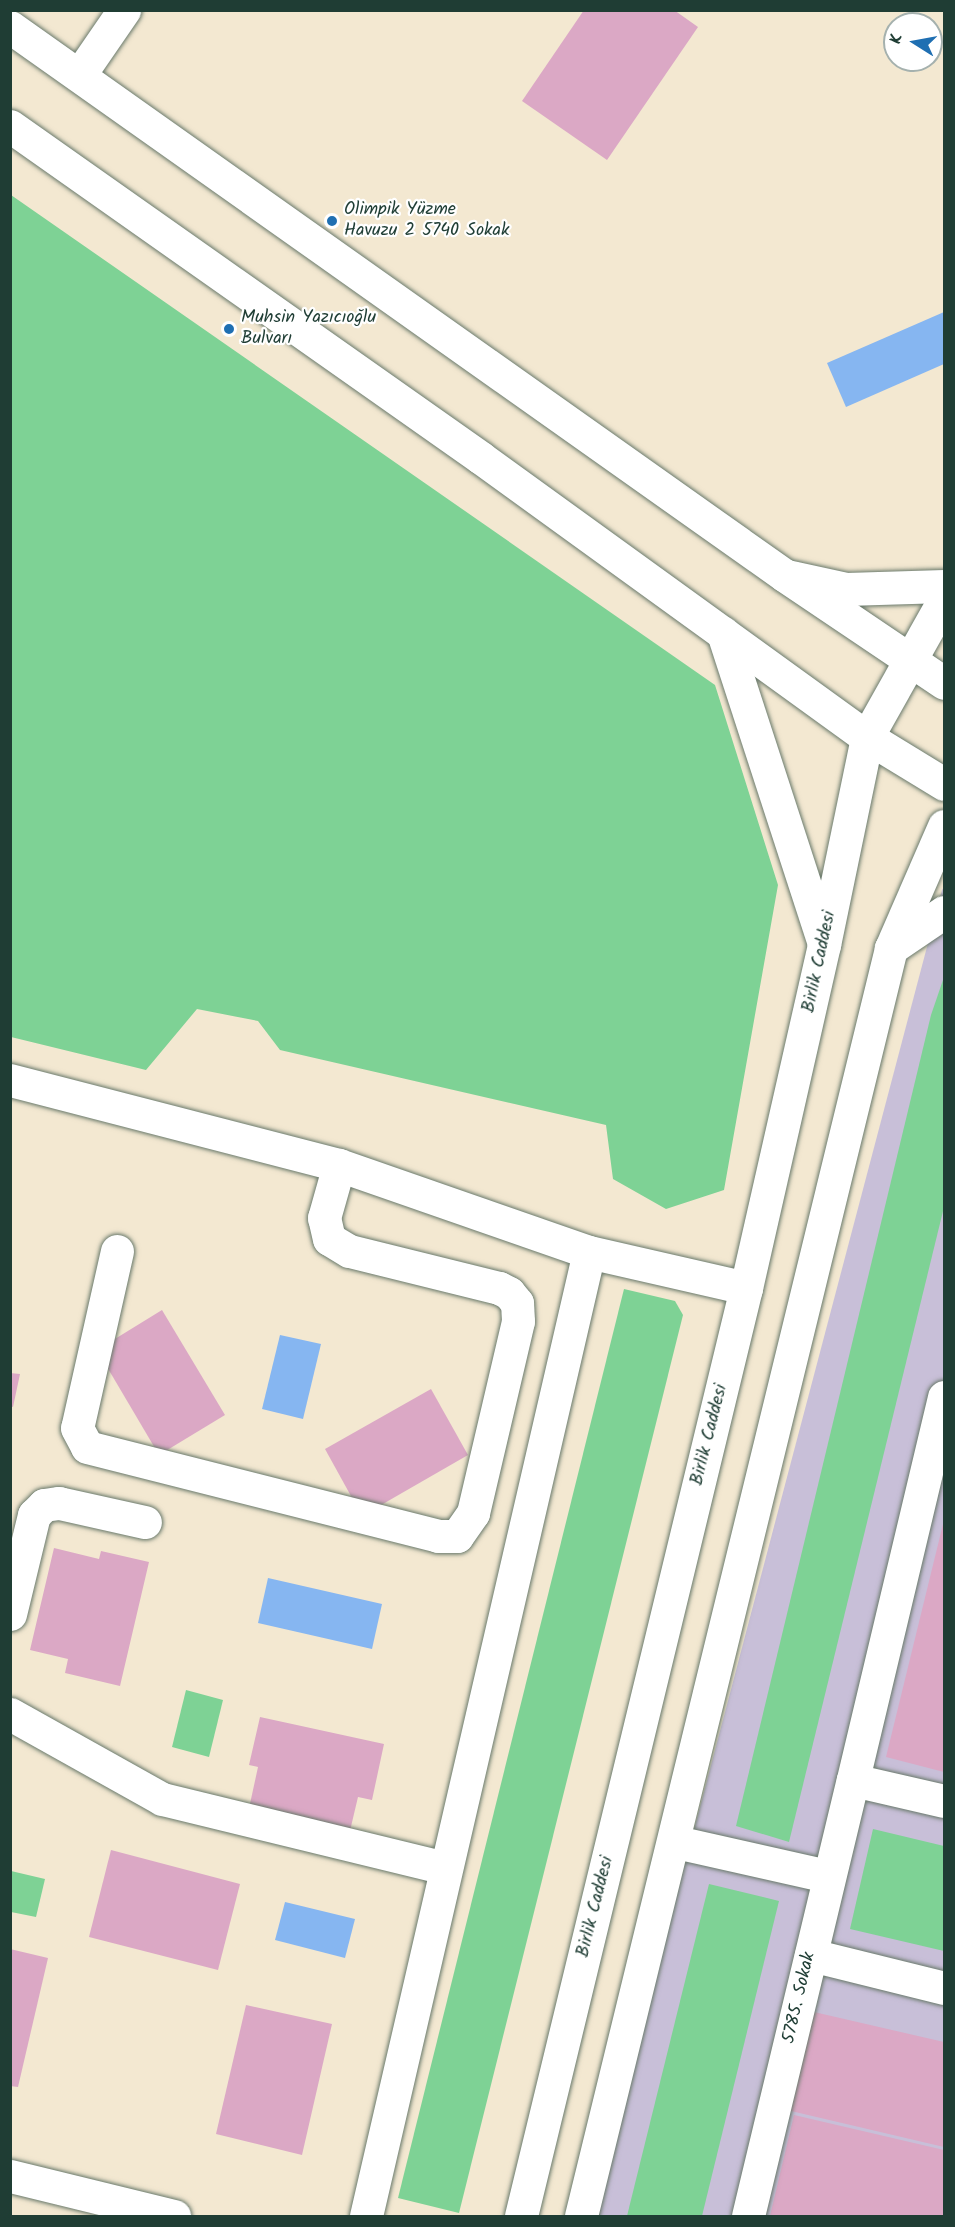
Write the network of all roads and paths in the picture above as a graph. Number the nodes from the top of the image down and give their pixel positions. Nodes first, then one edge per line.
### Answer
1 (124, 10) edge
2 (10, 27) edge
3 (80, 74) junction
4 (10, 126) edge
5 (784, 575) junction
6 (945, 586) edge
7 (945, 600) edge
8 (723, 633) junction
9 (911, 660) junction
10 (945, 683) edge
11 (867, 737) junction
12 (945, 784) edge
13 (945, 826) edge
14 (945, 912) edge
15 (824, 945) junction
16 (891, 948) junction
17 (10, 1080) edge
18 (339, 1165) junction
19 (117, 1251) dead end
20 (589, 1252) junction
21 (746, 1288) junction
22 (945, 1397) edge
23 (145, 1522) dead end
24 (10, 1614) edge
25 (10, 1713) edge
26 (853, 1780) junction
27 (945, 1801) edge
28 (676, 1842) junction
29 (446, 1868) junction
30 (827, 1876) junction
31 (811, 1954) junction
32 (945, 1988) edge
33 (10, 2176) edge
34 (174, 2217) edge
35 (366, 2217) edge
36 (520, 2217) edge
37 (581, 2217) edge
38 (748, 2217) edge

1 - 3 street
2 - 3 street
3 - 5 street
4 - 8 street
5 - 6 street
5 - 9 street
7 - 9 street, Birlik Caddesi
8 - 11 street
8 - 15 street
9 - 10 street
9 - 11 street, Birlik Caddesi
11 - 12 street
11 - 15 street, Birlik Caddesi
13 - 16 street
14 - 16 street
15 - 21 street, Birlik Caddesi
16 - 28 street
17 - 18 street
18 - 19 street
18 - 20 street
20 - 21 street
20 - 29 street
21 - 36 street, Birlik Caddesi
22 - 26 street, 5785. Sokak
23 - 24 street
25 - 29 street
26 - 27 street
26 - 30 street, 5785. Sokak
28 - 30 street
28 - 37 street
29 - 35 street
30 - 31 street, 5785. Sokak
31 - 32 street
31 - 38 street, 5785. Sokak
33 - 34 street

